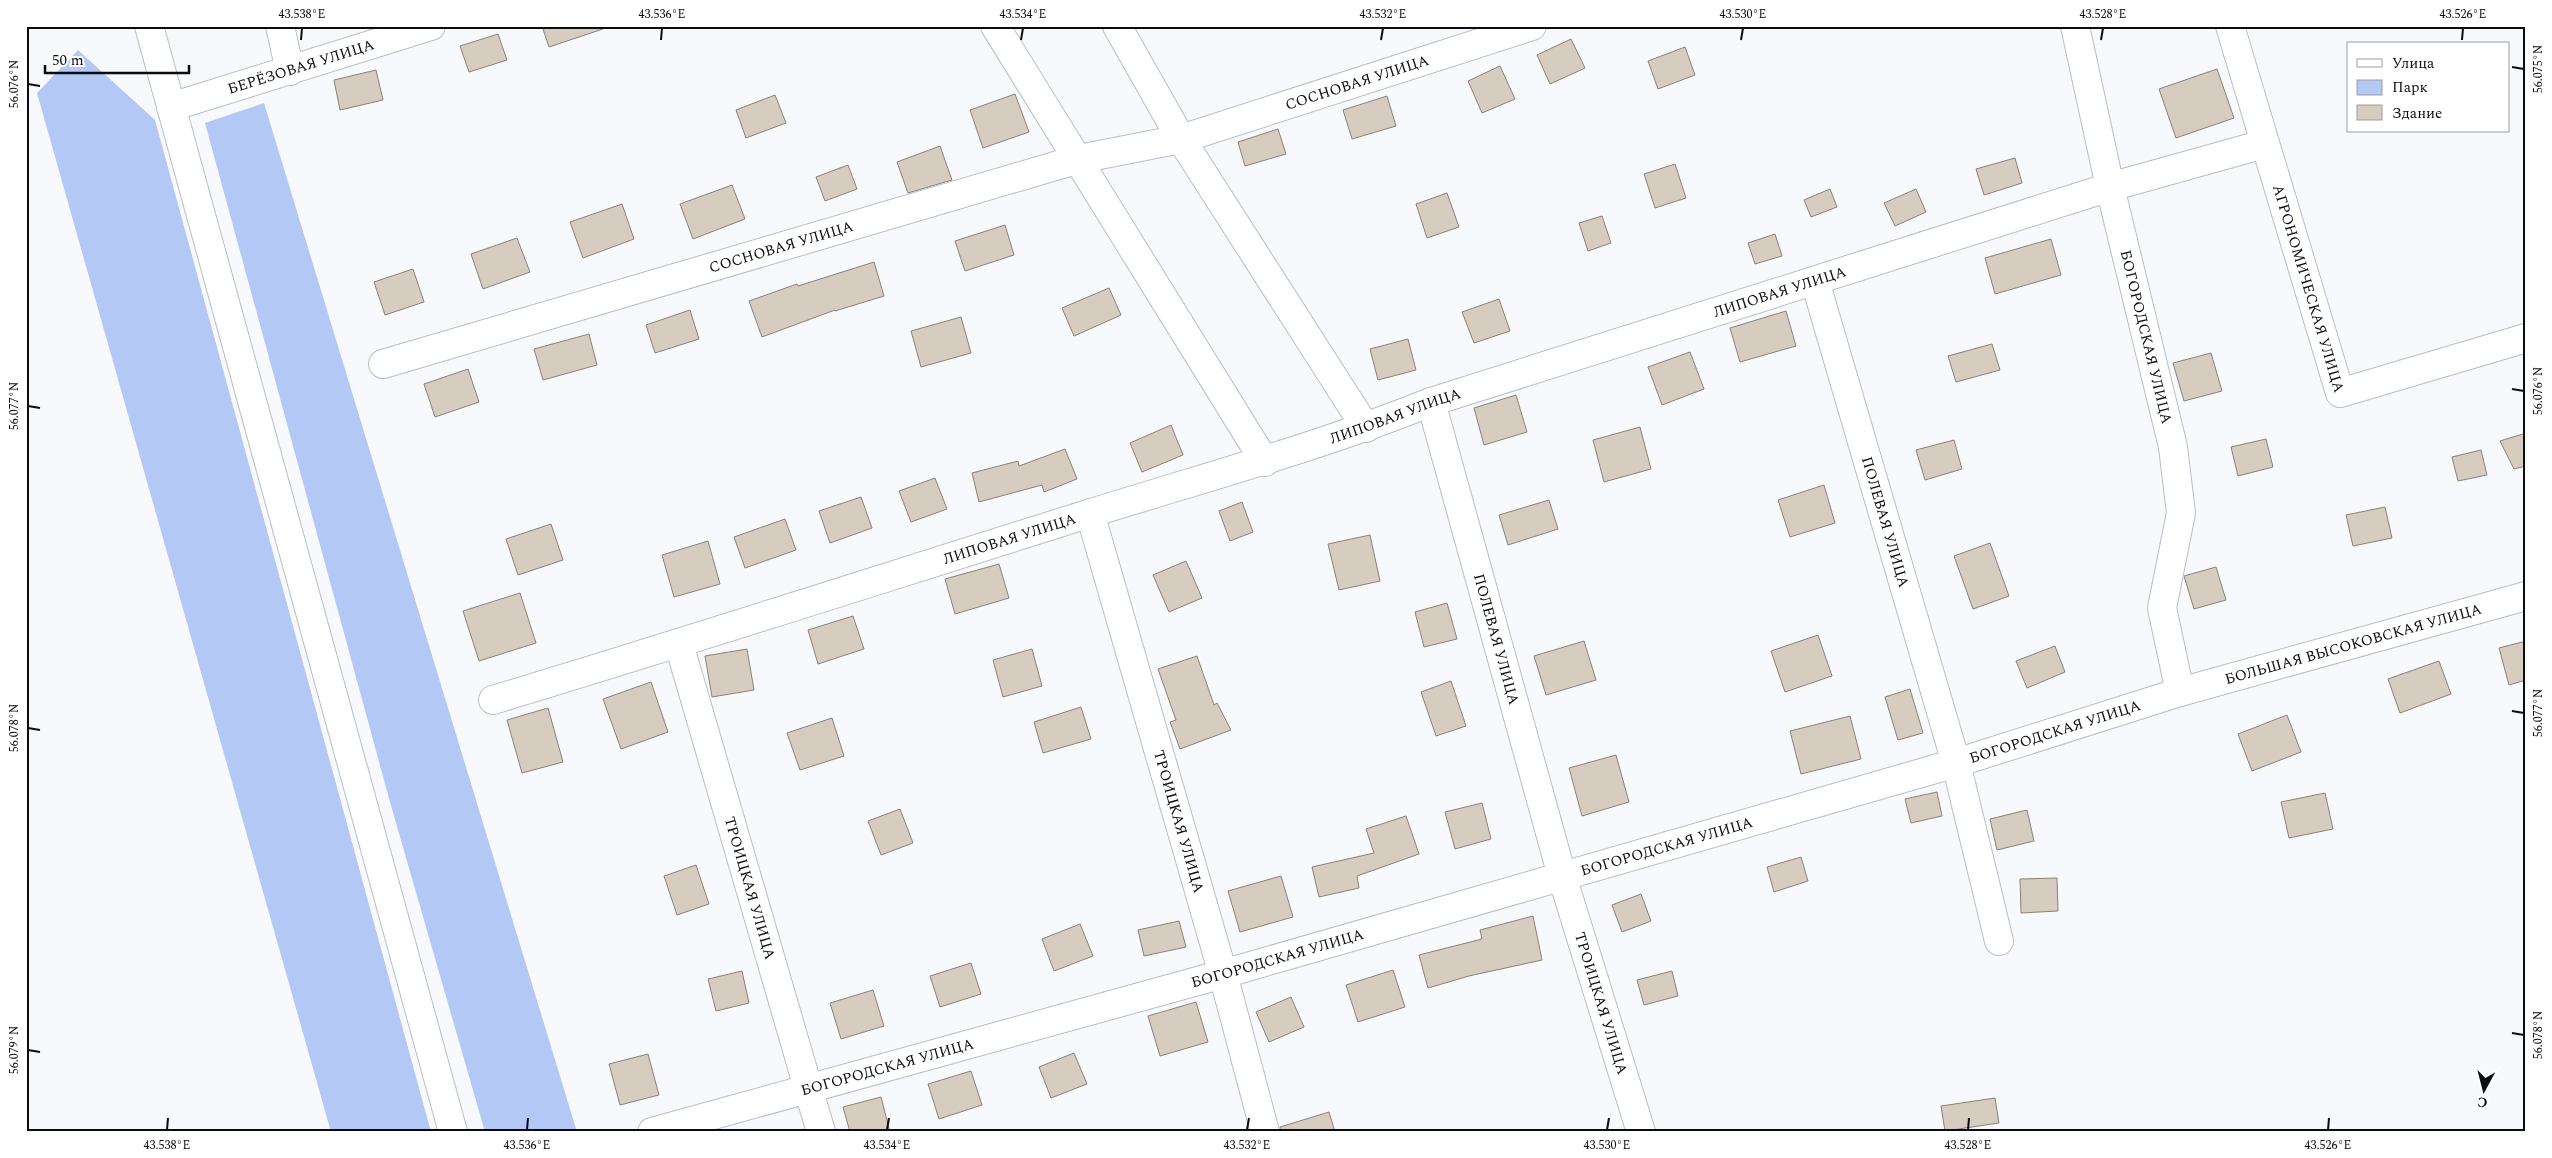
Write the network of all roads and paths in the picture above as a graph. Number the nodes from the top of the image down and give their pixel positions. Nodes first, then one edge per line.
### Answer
1 (149, 26) edge
2 (280, 26) edge
3 (431, 26) edge
4 (995, 26) edge
5 (1117, 26) edge
6 (1532, 26) edge
7 (2075, 26) edge
8 (2230, 26) edge
9 (290, 71) junction
10 (171, 107) junction
11 (1181, 139) junction
12 (2264, 144) junction
13 (1080, 159) junction
14 (2110, 187) junction
15 (1815, 281) junction
16 (2526, 338) edge
17 (382, 364) dead end
18 (1431, 402) junction
19 (1366, 428) junction
20 (1265, 462) junction
21 (1090, 513) junction
22 (2526, 596) edge
23 (679, 644) junction
24 (2180, 692) junction
25 (493, 700) dead end
26 (1956, 763) junction
27 (1562, 876) junction
28 (1999, 942) dead end
29 (1223, 974) junction
30 (808, 1088) junction
31 (453, 1132) edge
32 (652, 1132) edge
33 (821, 1132) edge
34 (1265, 1132) edge
35 (1641, 1132) edge

1 - 10 street
2 - 9 street
3 - 9 street, БЕРЁЗОВАЯ УЛИЦА
4 - 13 street
5 - 11 street
6 - 11 street, СОСНОВАЯ УЛИЦА
7 - 14 street
8 - 12 street, АГРОНОМИЧЕСКАЯ УЛИЦА
9 - 10 street, БЕРЁЗОВАЯ УЛИЦА
10 - 31 street
11 - 13 street, СОСНОВАЯ УЛИЦА
11 - 19 street
12 - 14 street, ЛИПОВАЯ УЛИЦА
12 - 16 street, АГРОНОМИЧЕСКАЯ УЛИЦА
13 - 17 street, СОСНОВАЯ УЛИЦА
13 - 20 street
14 - 15 street, ЛИПОВАЯ УЛИЦА
14 - 24 street, БОГОРОДСКАЯ УЛИЦА
15 - 18 street, ЛИПОВАЯ УЛИЦА
15 - 26 street, ПОЛЕВАЯ УЛИЦА
18 - 19 street, ЛИПОВАЯ УЛИЦА
18 - 27 street, ПОЛЕВАЯ УЛИЦА
19 - 20 street, ЛИПОВАЯ УЛИЦА
20 - 21 street, ЛИПОВАЯ УЛИЦА
21 - 23 street, ЛИПОВАЯ УЛИЦА
21 - 29 street, ТРОИЦКАЯ УЛИЦА
22 - 24 street, БОЛЬШАЯ ВЫСОКОВСКАЯ УЛИЦА
23 - 25 street, ЛИПОВАЯ УЛИЦА
23 - 30 street, ТРОИЦКАЯ УЛИЦА
24 - 26 street, БОГОРОДСКАЯ УЛИЦА
26 - 27 street, БОГОРОДСКАЯ УЛИЦА
26 - 28 street, ПОЛЕВАЯ УЛИЦА
27 - 29 street, БОГОРОДСКАЯ УЛИЦА
27 - 35 street, ТРОИЦКАЯ УЛИЦА
29 - 30 street, БОГОРОДСКАЯ УЛИЦА
29 - 34 street, ТРОИЦКАЯ УЛИЦА
30 - 32 street, БОГОРОДСКАЯ УЛИЦА
30 - 33 street, ТРОИЦКАЯ УЛИЦА

